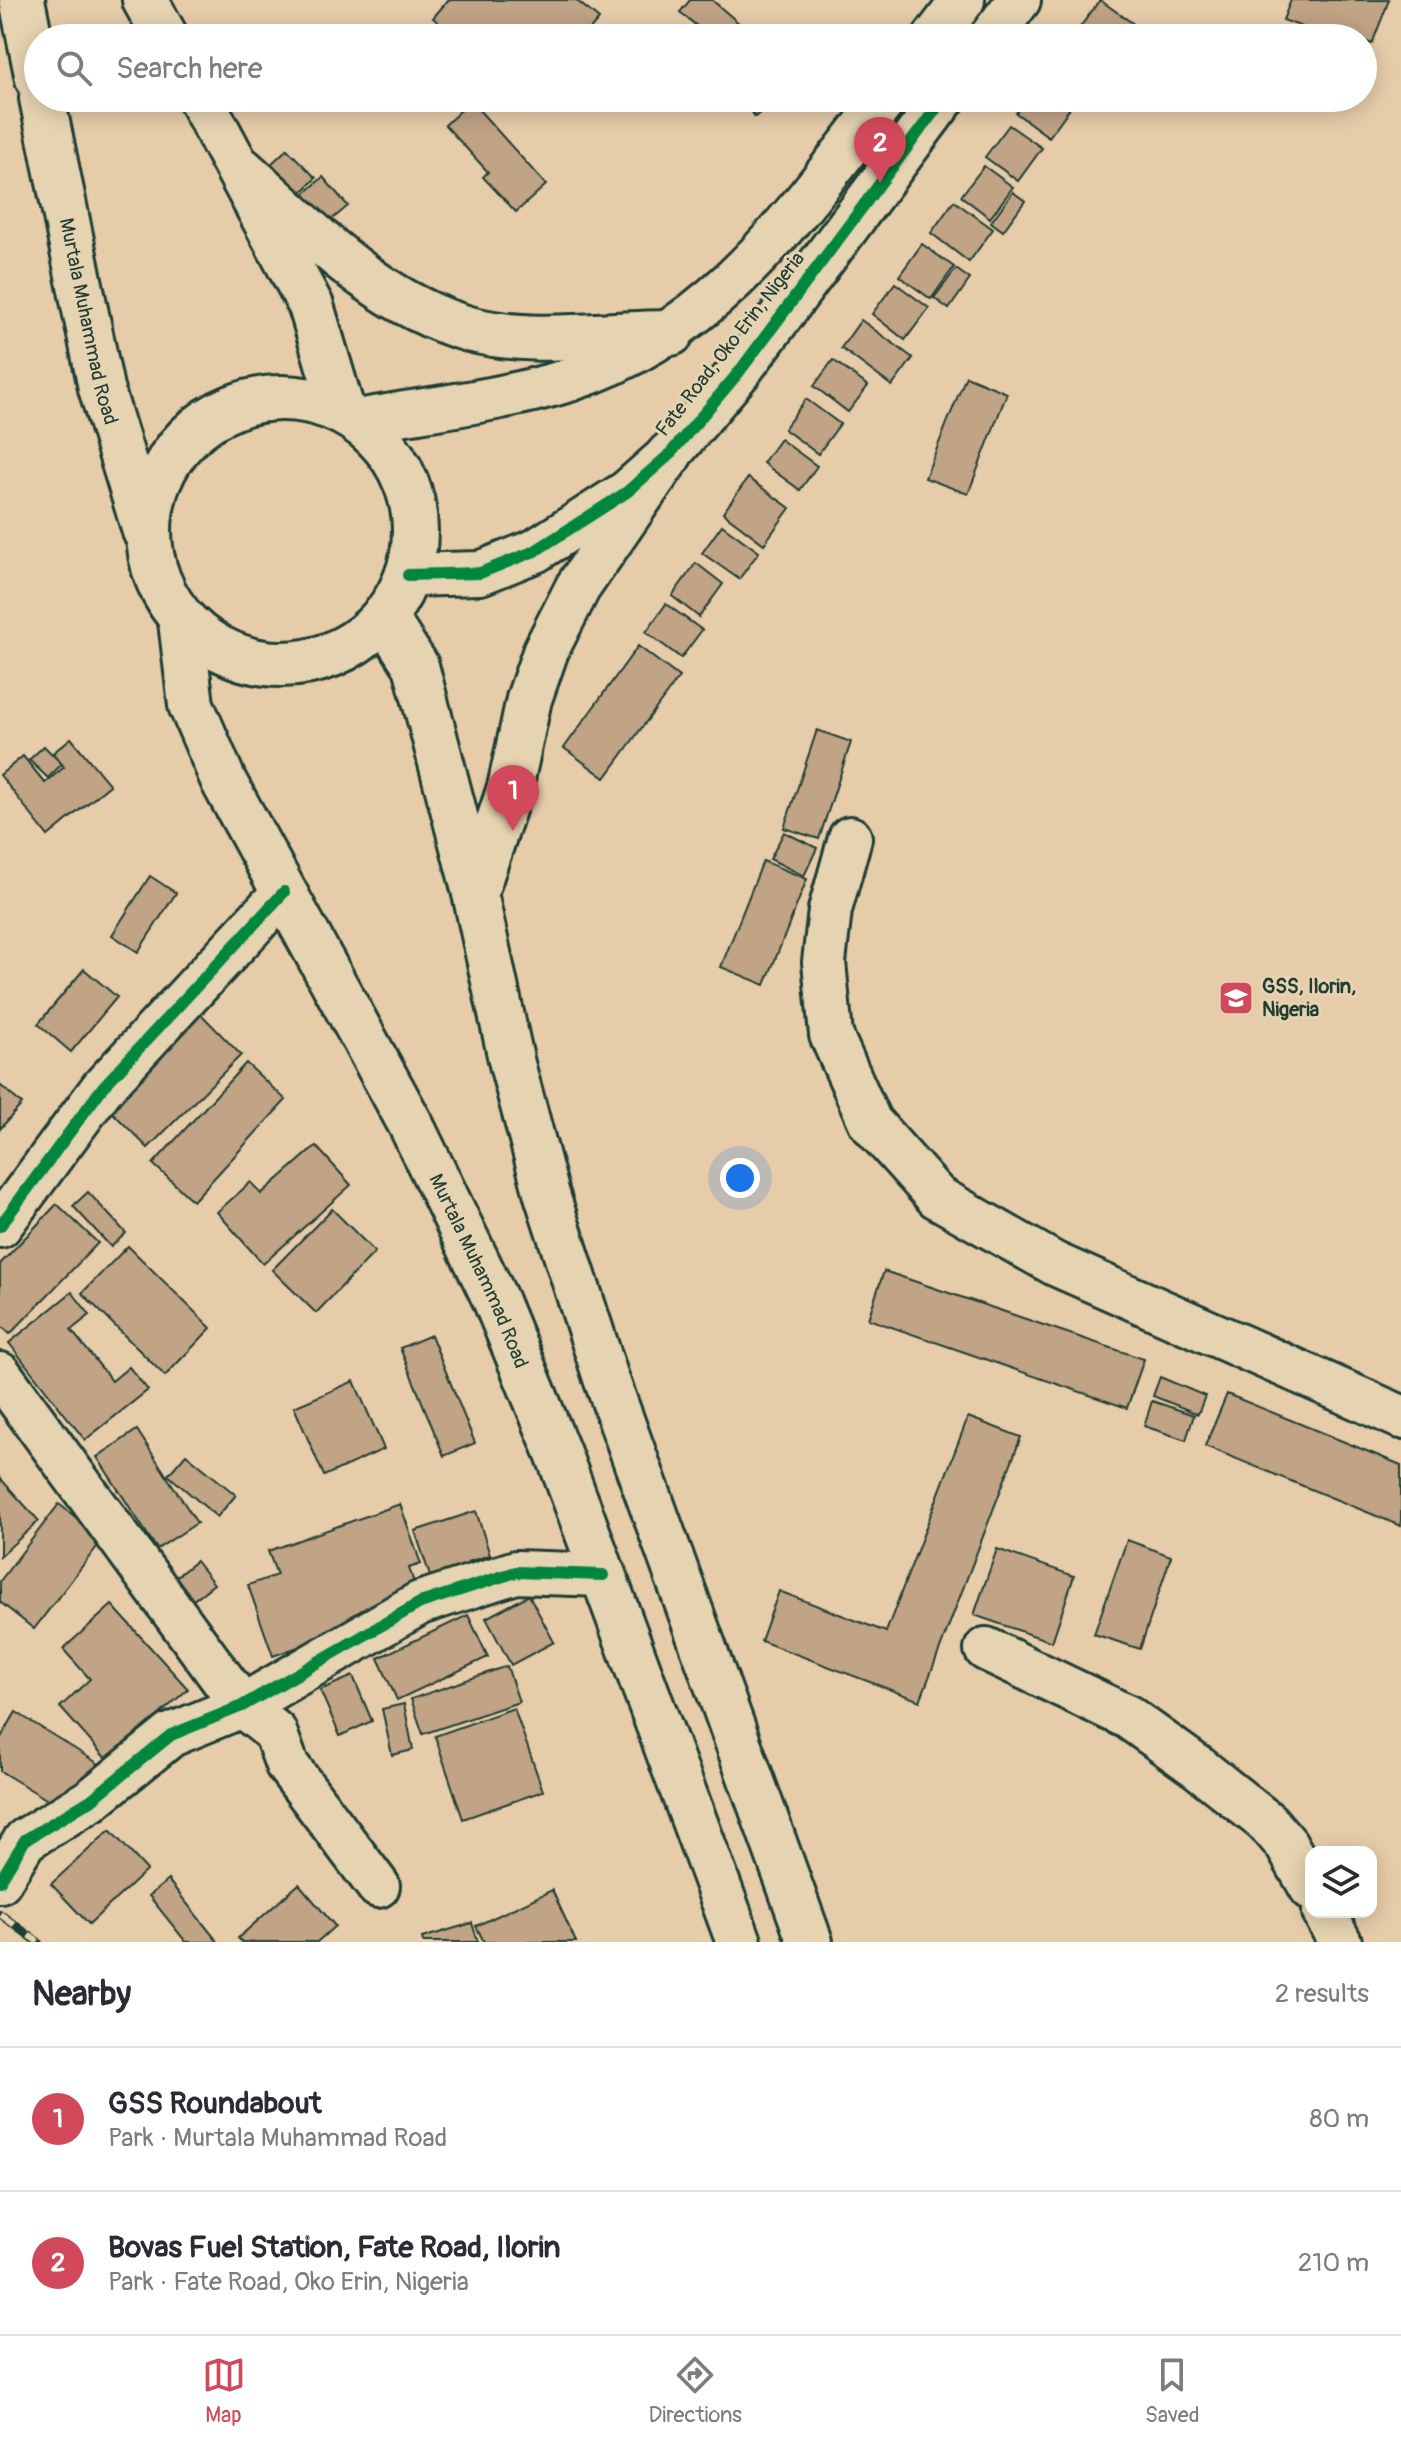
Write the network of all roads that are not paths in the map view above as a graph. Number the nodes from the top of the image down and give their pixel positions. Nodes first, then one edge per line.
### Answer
1 (22, 0) edge
2 (145, 0) edge
3 (963, 0) edge
4 (1019, 0) edge
5 (27, 24) edge
6 (158, 24) edge
7 (945, 24) edge
8 (1001, 24) edge
9 (45, 112) edge
10 (208, 112) edge
11 (875, 112) edge
12 (934, 112) edge
13 (241, 169) junction
14 (671, 333) junction
15 (351, 416) junction
16 (669, 455) junction
17 (148, 542) junction
18 (408, 575) junction
19 (181, 621) junction
20 (387, 621) junction
21 (850, 838) dead end
22 (284, 892) junction
23 (475, 893) junction
24 (0, 1226) edge
25 (0, 1374) edge
26 (1401, 1417) edge
27 (603, 1575) junction
28 (986, 1649) dead end
29 (242, 1706) junction
30 (1305, 1877) edge
31 (0, 1881) edge
32 (378, 1886) dead end
33 (1327, 1918) edge
34 (739, 1942) edge
35 (810, 1942) edge
36 (1340, 1942) edge

1 - 5 highway
2 - 6 highway
3 - 7 street
4 - 8 street
9 - 17 highway, Murtala Muhammad Road
10 - 13 highway
11 - 14 street, Fate Road, Oko Erin, Nigeria
12 - 16 street, Fate Road, Oko Erin, Nigeria
13 - 14 highway
13 - 15 highway
14 - 15 street, Fate Road, Oko Erin, Nigeria
15 - 17 highway
15 - 18 highway
16 - 18 street, Fate Road, Oko Erin, Nigeria
16 - 23 highway
17 - 19 highway
18 - 20 highway
19 - 20 highway
19 - 22 highway, Murtala Muhammad Road
20 - 23 highway
21 - 26 street
22 - 24 street
22 - 27 highway, Murtala Muhammad Road
23 - 35 highway
25 - 29 street
27 - 29 street
27 - 34 highway, Murtala Muhammad Road
28 - 30 street
29 - 31 street
29 - 32 street
33 - 36 street

